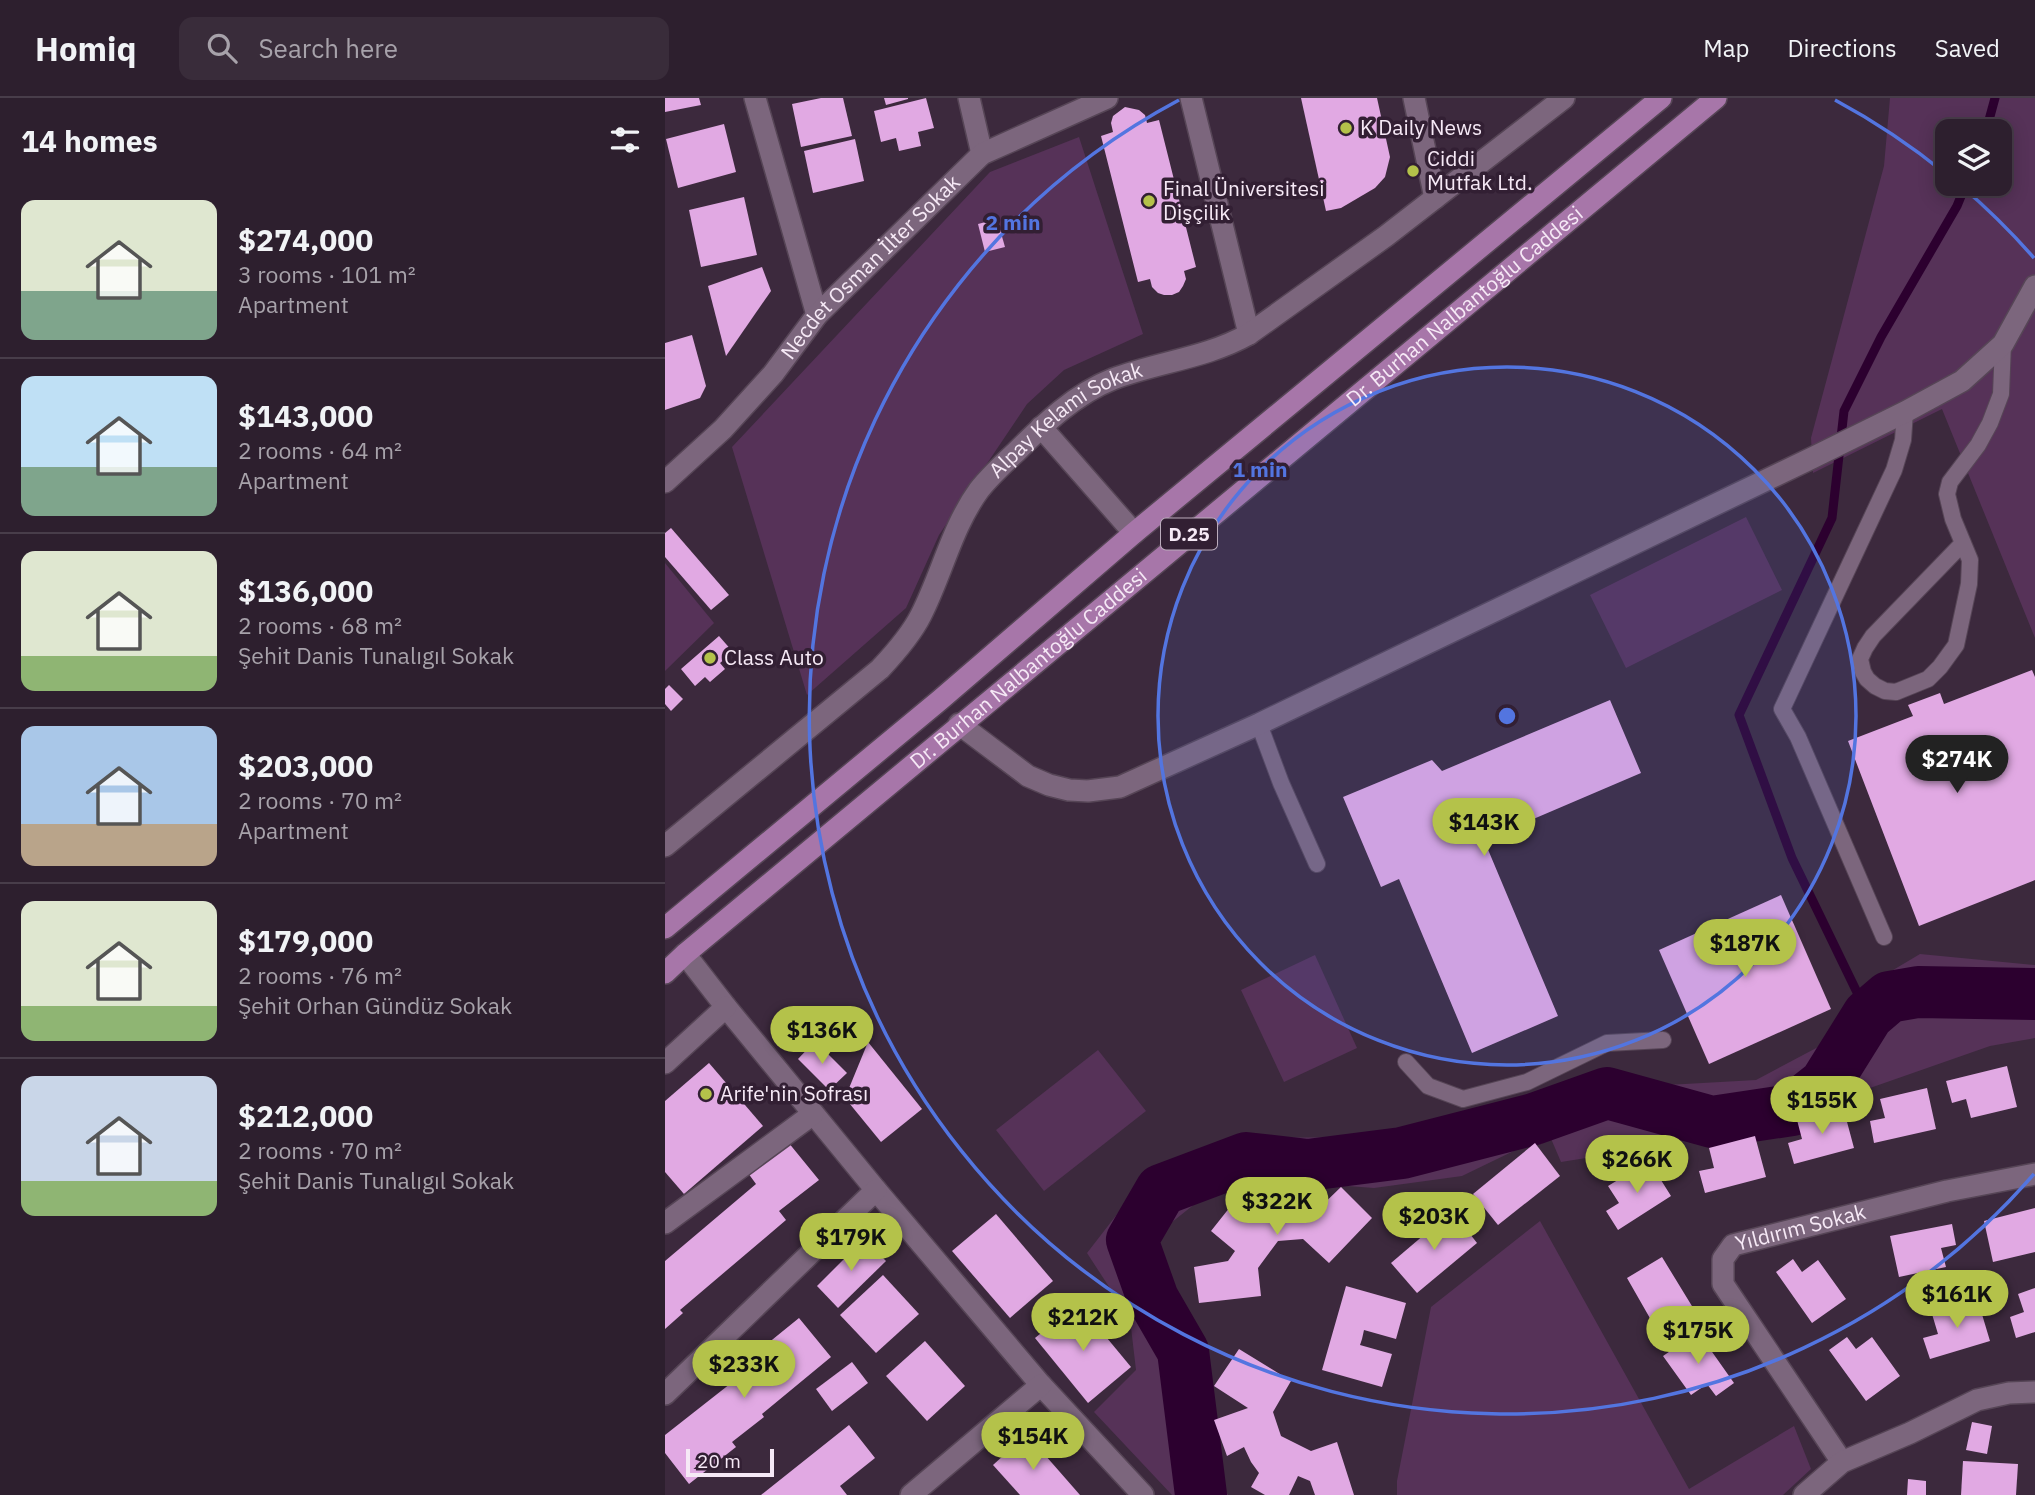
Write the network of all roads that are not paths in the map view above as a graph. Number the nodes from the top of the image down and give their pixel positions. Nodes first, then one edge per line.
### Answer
1 (755, 98) edge
2 (969, 98) edge
3 (1107, 98) edge
4 (1191, 98) edge
5 (1414, 98) edge
6 (1564, 98) edge
7 (1661, 98) edge
8 (1716, 98) edge
9 (982, 154) junction
10 (1435, 198) junction
11 (2035, 286) edge
12 (817, 315) junction
13 (1249, 334) junction
14 (2003, 344) junction
15 (1905, 412) junction
16 (1041, 427) junction
17 (665, 482) edge
18 (1134, 533) junction
19 (1963, 543) junction
20 (959, 724) junction
21 (1259, 724) junction
22 (665, 846) edge
23 (1317, 864) dead end
24 (665, 928) edge
25 (1884, 937) dead end
26 (685, 954) junction
27 (665, 973) edge
28 (726, 1007) junction
29 (1663, 1040) dead end
30 (1406, 1062) dead end
31 (665, 1063) edge
32 (813, 1114) junction
33 (2035, 1174) edge
34 (876, 1191) junction
35 (665, 1223) edge
36 (1041, 1385) junction
37 (2035, 1392) edge
38 (665, 1394) edge
39 (1842, 1462) junction
40 (911, 1495) edge
41 (1143, 1495) edge
42 (1804, 1495) edge

1 - 12 street
2 - 9 street
3 - 9 street, Necdet Osman İlter Sokak
4 - 13 street
5 - 10 street
6 - 10 street, Alpay Kelami Sokak
7 - 18 main road, Dr. Burhan Nalbantoğlu Caddesi / D.25
8 - 20 main road, Dr. Burhan Nalbantoğlu Caddesi / D.25
9 - 12 street, Necdet Osman İlter Sokak
10 - 13 street, Alpay Kelami Sokak
11 - 14 street
12 - 17 street, Necdet Osman İlter Sokak
13 - 16 street, Alpay Kelami Sokak
14 - 15 street
14 - 19 lane
15 - 21 street
15 - 25 lane
16 - 18 street
16 - 22 street, Alpay Kelami Sokak
18 - 24 main road, Dr. Burhan Nalbantoğlu Caddesi / D.25
19 - 19 lane
20 - 21 street
20 - 26 main road, Dr. Burhan Nalbantoğlu Caddesi / D.25
21 - 23 lane
26 - 27 main road, Dr. Burhan Nalbantoğlu Caddesi / D.25
26 - 28 street
28 - 31 street
28 - 32 street
29 - 30 lane
32 - 34 street
32 - 35 street
33 - 39 street, Yıldırım Sokak
34 - 36 street
34 - 38 street
36 - 40 street
36 - 41 street
37 - 39 street
39 - 42 street

